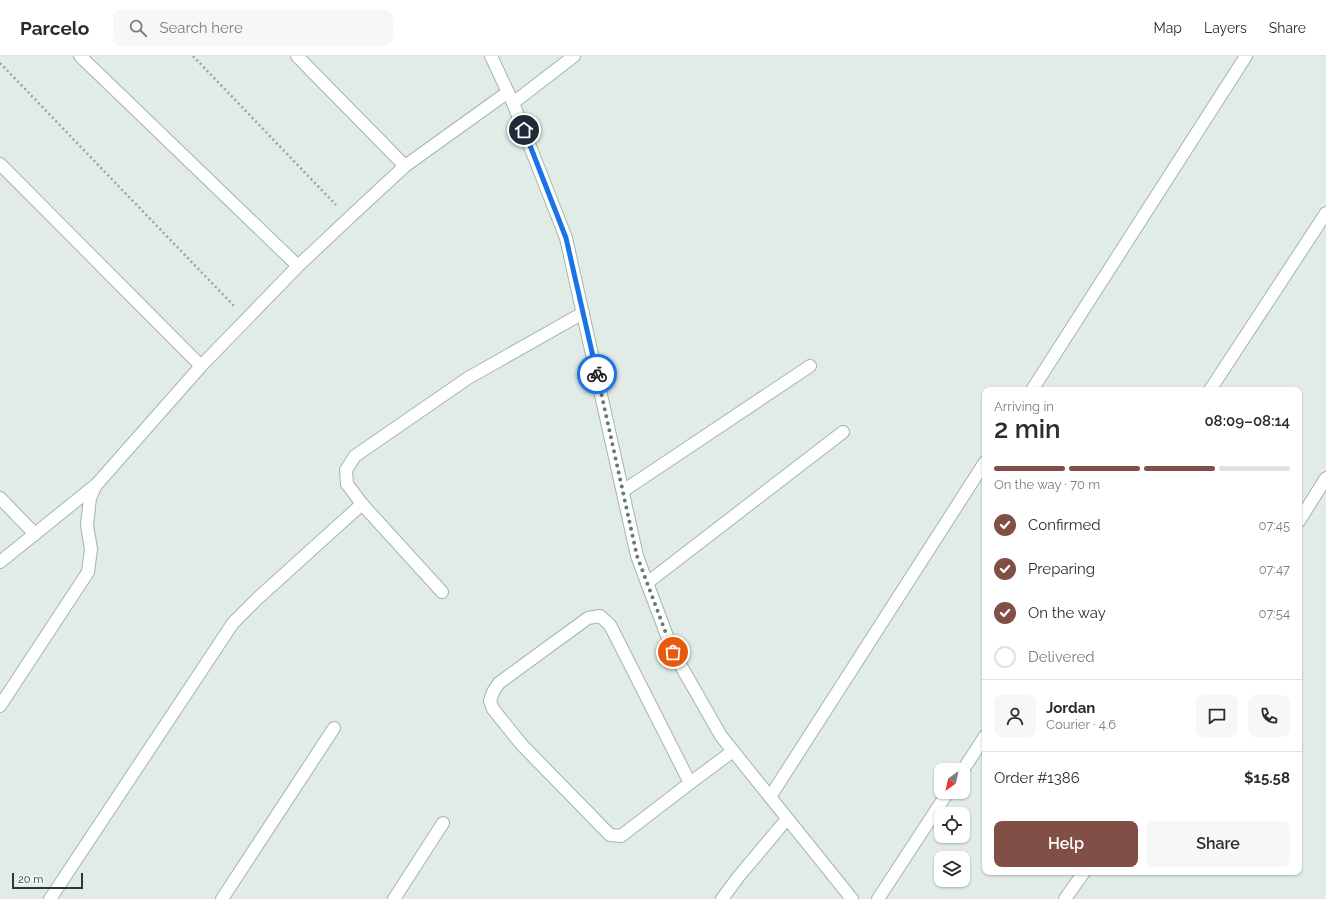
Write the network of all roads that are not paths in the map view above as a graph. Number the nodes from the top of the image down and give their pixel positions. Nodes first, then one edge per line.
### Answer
1 (80, 56) edge
2 (297, 56) edge
3 (491, 56) edge
4 (574, 56) edge
5 (1246, 56) edge
6 (511, 97) junction
7 (0, 164) edge
8 (405, 166) junction
9 (1326, 213) edge
10 (298, 266) junction
11 (583, 313) junction
12 (201, 366) junction
13 (810, 366) dead end
14 (1034, 387) edge
15 (1212, 387) edge
16 (843, 432) dead end
17 (982, 467) edge
18 (1326, 478) edge
19 (97, 484) junction
20 (623, 490) junction
21 (0, 498) edge
22 (362, 504) junction
23 (1302, 515) edge
24 (35, 534) junction
25 (0, 562) edge
26 (647, 583) junction
27 (442, 592) dead end
28 (0, 706) edge
29 (334, 728) dead end
30 (982, 740) edge
31 (733, 751) junction
32 (967, 763) edge
33 (690, 783) junction
34 (770, 797) junction
35 (943, 799) edge
36 (787, 819) junction
37 (443, 823) dead end
38 (1082, 875) edge
39 (50, 899) edge
40 (222, 899) edge
41 (394, 899) edge
42 (722, 899) edge
43 (852, 899) edge
44 (878, 899) edge
45 (1066, 899) edge

1 - 10 street
2 - 8 street
3 - 6 street
4 - 6 street
5 - 14 street
6 - 8 street
6 - 11 street
7 - 12 street
8 - 10 street
9 - 15 street
10 - 12 street
11 - 20 street
11 - 22 street
12 - 19 street
13 - 20 street
16 - 26 street
17 - 34 street
18 - 23 street
19 - 24 street
19 - 28 street
20 - 26 street
21 - 24 street
22 - 27 street
22 - 39 street
24 - 25 street
26 - 31 street
29 - 40 street
30 - 32 street
31 - 33 street
31 - 34 street
33 - 33 street
34 - 36 street
35 - 44 street
36 - 42 street
36 - 43 street
37 - 41 street
38 - 45 street

